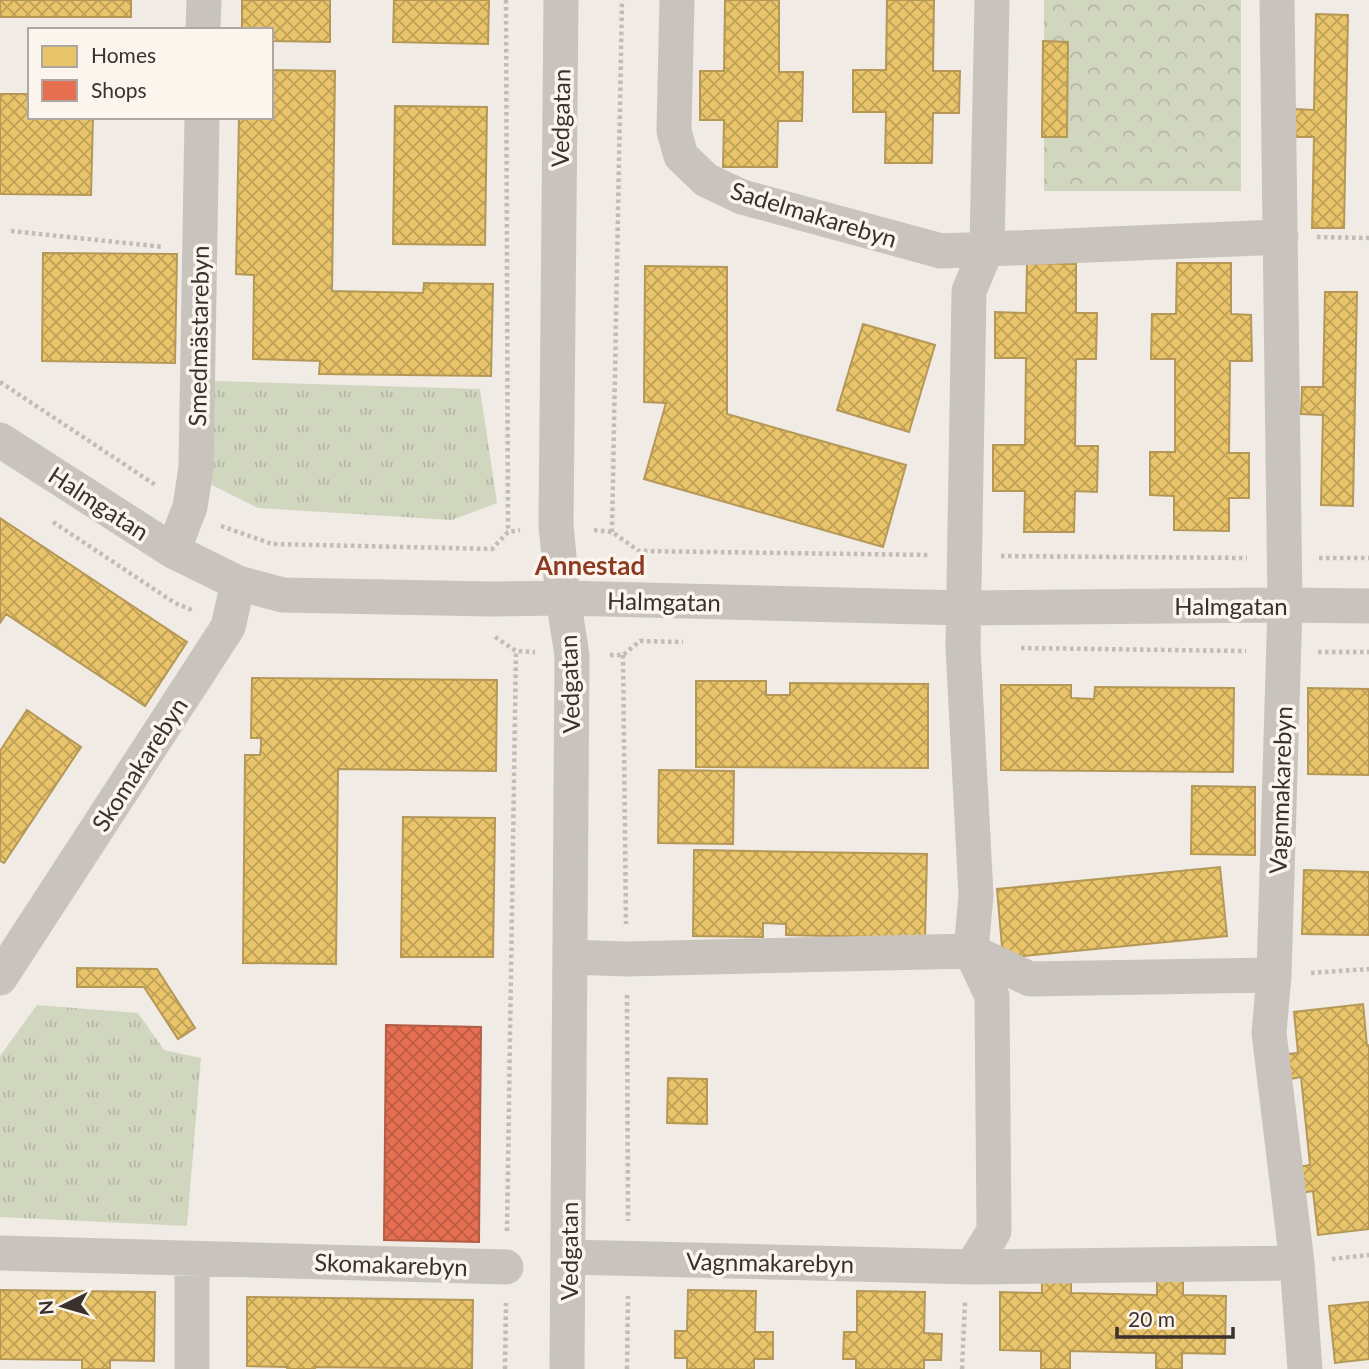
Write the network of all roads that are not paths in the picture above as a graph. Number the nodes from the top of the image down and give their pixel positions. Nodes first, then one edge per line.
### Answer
1 (204, 0) edge
2 (561, 0) edge
3 (677, 0) edge
4 (992, 0) edge
5 (1277, 0) edge
6 (203, 28) edge
7 (202, 119) edge
8 (1281, 237) junction
9 (986, 248) junction
10 (0, 440) edge
11 (173, 551) junction
12 (238, 583) junction
13 (563, 598) junction
14 (1285, 605) junction
15 (1369, 606) edge
16 (964, 608) junction
17 (13, 929) edge
18 (971, 951) junction
19 (570, 957) junction
20 (1274, 975) junction
21 (0, 978) edge
22 (0, 1253) edge
23 (568, 1257) junction
24 (192, 1259) junction
25 (1297, 1263) junction
26 (972, 1266) junction
27 (506, 1267) road end
28 (192, 1369) edge
29 (567, 1369) edge
30 (1305, 1369) edge

1 - 6 street
2 - 13 street, Vedgatan
3 - 9 street, Sadelmakarebyn
4 - 9 street
5 - 8 street
7 - 11 street, Smedmästarebyn
8 - 9 street, Sadelmakarebyn
8 - 14 street
9 - 16 street
10 - 11 street, Halmgatan
11 - 12 street, Halmgatan
12 - 13 street, Halmgatan
12 - 17 street, Skomakarebyn
13 - 16 street, Halmgatan
13 - 19 street, Vedgatan
14 - 15 street, Halmgatan
14 - 16 street, Halmgatan
14 - 20 street, Vagnmakarebyn
16 - 18 street
17 - 21 street, Skomakarebyn
18 - 19 street
18 - 20 street
18 - 26 street
19 - 23 street, Vedgatan
20 - 25 street, Vagnmakarebyn
22 - 24 street, Skomakarebyn
23 - 26 street, Vagnmakarebyn
23 - 29 street, Vedgatan
24 - 27 street, Skomakarebyn
24 - 28 street
25 - 26 street, Vagnmakarebyn
25 - 30 street, Vagnmakarebyn

